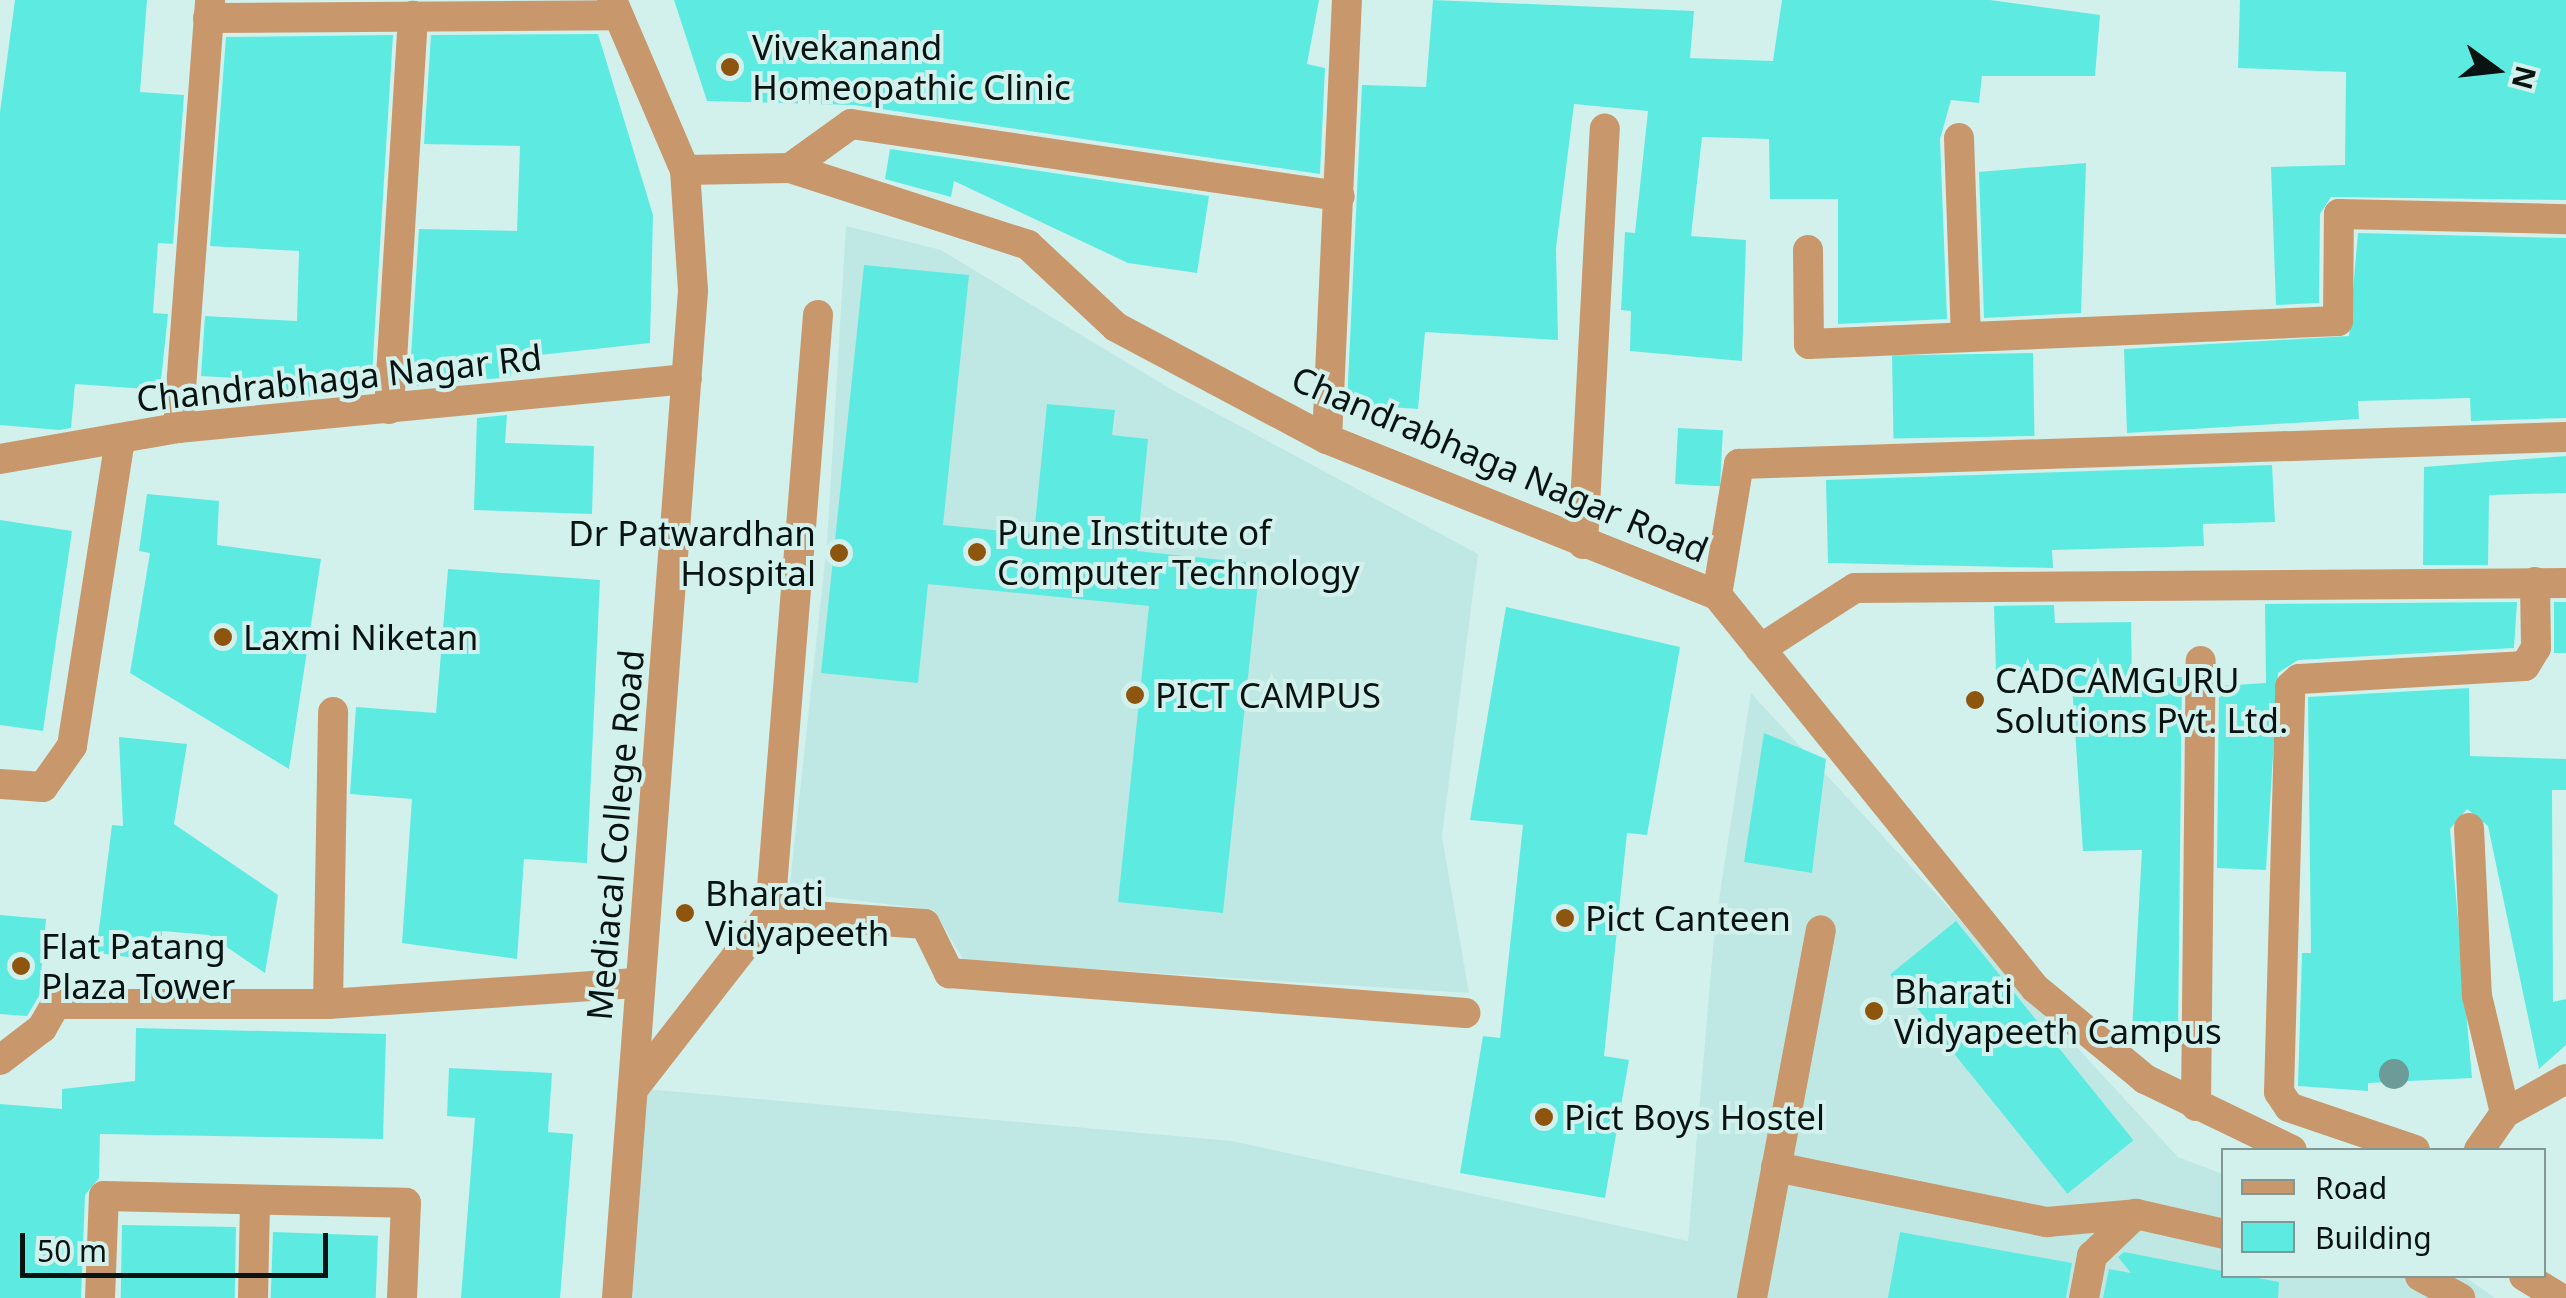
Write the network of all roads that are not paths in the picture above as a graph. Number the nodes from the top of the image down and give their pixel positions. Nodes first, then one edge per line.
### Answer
1 (1347, 0) edge
2 (615, 8) edge
3 (209, 9) edge
4 (413, 16) junction
5 (1605, 129) dead end
6 (1959, 138) dead end
7 (790, 168) junction
8 (685, 170) junction
9 (1340, 196) junction
10 (2566, 219) edge
11 (1808, 250) dead end
12 (818, 315) dead end
13 (1966, 337) junction
14 (688, 379) junction
15 (389, 409) junction
16 (178, 428) junction
17 (2566, 437) edge
18 (1327, 439) junction
19 (120, 440) junction
20 (0, 458) edge
21 (1582, 544) junction
22 (2534, 582) junction
23 (2566, 582) edge
24 (1717, 595) junction
25 (1760, 648) junction
26 (2200, 661) dead end
27 (333, 712) dead end
28 (0, 784) edge
29 (2469, 828) dead end
30 (770, 912) junction
31 (1820, 930) dead end
32 (635, 984) junction
33 (328, 1004) junction
34 (1466, 1013) dead end
35 (0, 1060) edge
36 (2566, 1079) edge
37 (634, 1088) junction
38 (2196, 1106) junction
39 (2506, 1112) junction
40 (2288, 1148) edge
41 (2409, 1148) edge
42 (2480, 1148) edge
43 (1776, 1167) junction
44 (255, 1200) junction
45 (2136, 1214) junction
46 (2221, 1233) edge
47 (2424, 1278) edge
48 (2527, 1278) edge
49 (100, 1298) edge
50 (253, 1298) edge
51 (402, 1298) edge
52 (617, 1298) edge
53 (1752, 1298) edge
54 (2084, 1298) edge
55 (2460, 1298) edge
56 (2560, 1298) edge

1 - 9 street
2 - 4 street
2 - 8 street
3 - 4 street
3 - 16 street
4 - 15 street
5 - 21 street
6 - 13 street
7 - 8 street, Chandrabhaga Nagar Road
7 - 9 street
7 - 18 street, Chandrabhaga Nagar Road
8 - 14 street, Mediacal College Road
9 - 18 street
10 - 13 street
11 - 13 street
12 - 30 street
14 - 15 street, Chandrabhaga Nagar Rd
14 - 32 street, Mediacal College Road
15 - 16 street, Chandrabhaga Nagar Rd
16 - 19 street, Chandrabhaga Nagar Rd
17 - 24 street
18 - 21 street, Chandrabhaga Nagar Road
19 - 20 street, Chandrabhaga Nagar Rd
19 - 28 street
21 - 24 street, Chandrabhaga Nagar Road
22 - 23 street
22 - 25 street
22 - 41 street
24 - 25 street, Chandrabhaga Nagar Road
25 - 38 street, Chandrabhaga Nagar Road
26 - 38 street
27 - 33 street
29 - 39 street
30 - 34 street
30 - 37 street
31 - 43 street
32 - 33 street
32 - 37 street, Mediacal College Road
33 - 35 street
36 - 39 street
37 - 52 street, Mediacal College Road
38 - 40 street, Chandrabhaga Nagar Road
39 - 42 street
43 - 45 street
43 - 53 street
44 - 49 street
44 - 50 street
44 - 51 street
45 - 46 street
45 - 54 street
47 - 55 street
48 - 56 street

